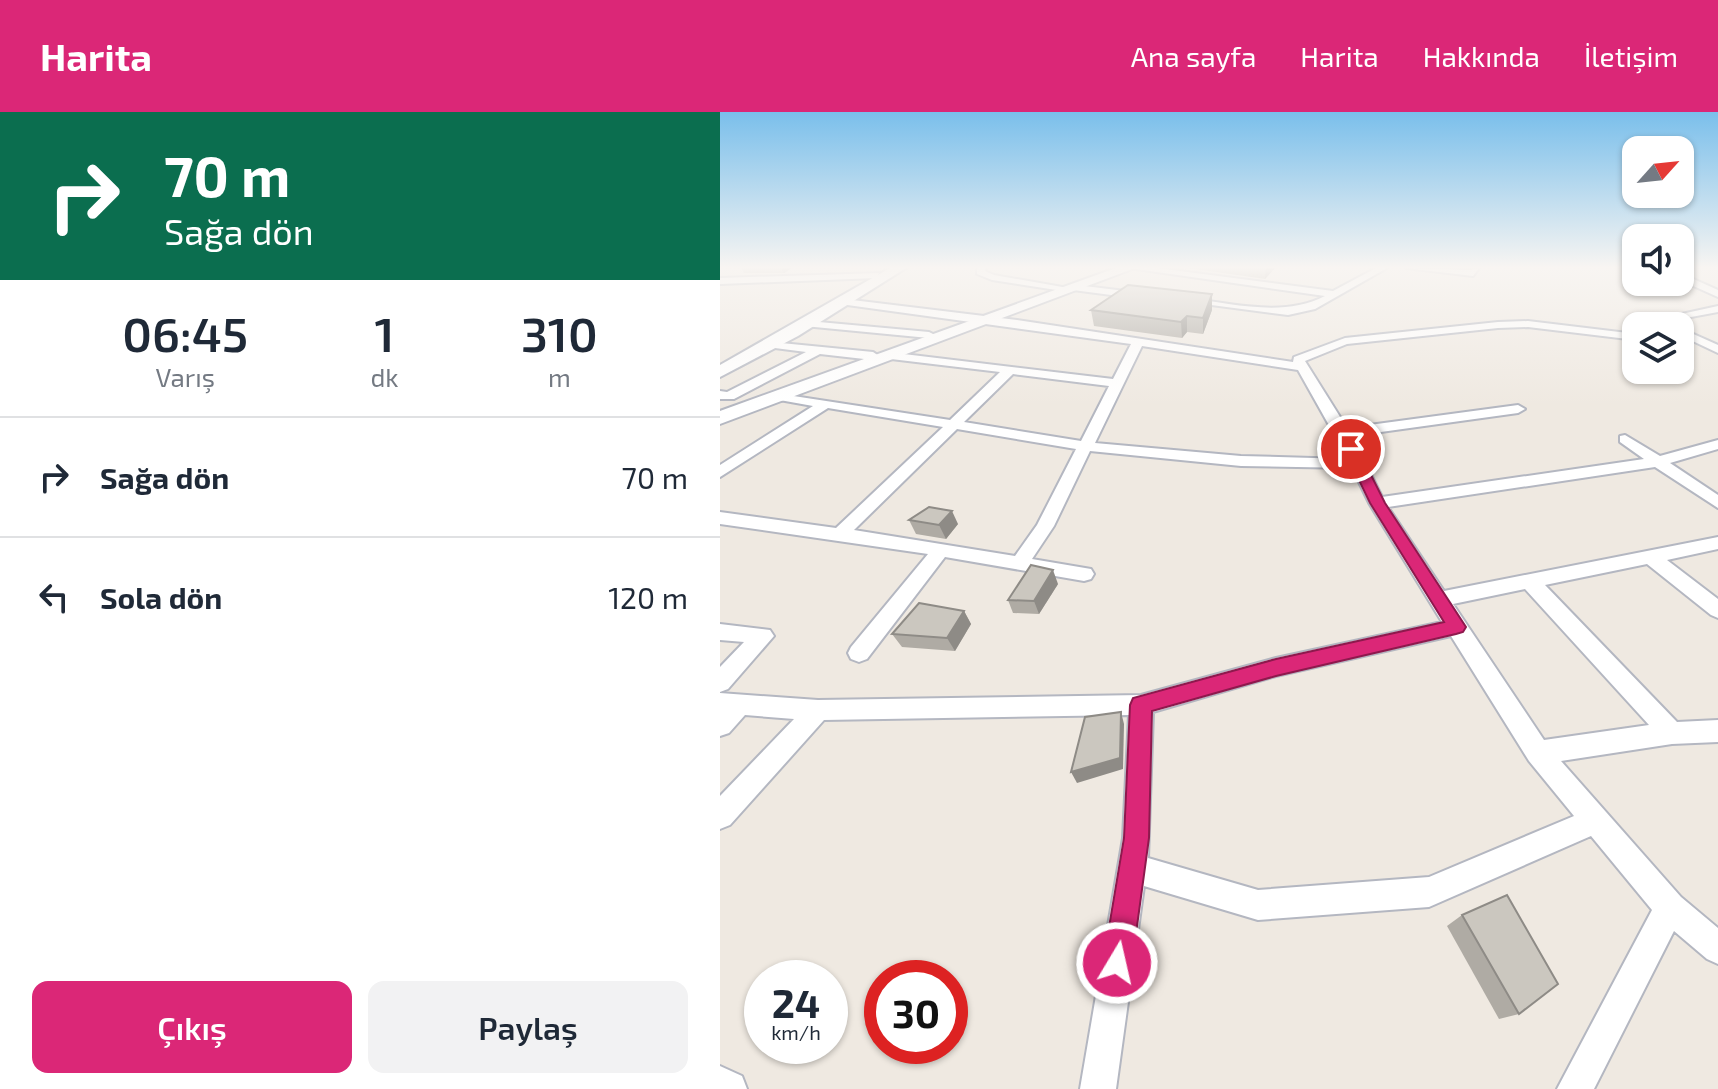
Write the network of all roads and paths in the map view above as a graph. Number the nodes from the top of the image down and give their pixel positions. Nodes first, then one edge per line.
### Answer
1 (815, 314) edge
2 (822, 314) edge
3 (954, 314) edge
4 (998, 314) edge
5 (988, 317) junction
6 (808, 324) junction
7 (929, 335) junction
8 (1622, 335) edge
9 (1712, 343) edge
10 (1137, 344) junction
11 (771, 345) junction
12 (1718, 349) edge
13 (819, 350) junction
14 (891, 355) junction
15 (873, 356) junction
16 (720, 363) edge
17 (1302, 367) junction
18 (1009, 371) junction
19 (720, 372) edge
20 (1117, 383) junction
21 (720, 395) edge
22 (779, 396) junction
23 (823, 405) junction
24 (1518, 409) dead end
25 (720, 410) edge
26 (720, 418) edge
27 (956, 425) junction
28 (1343, 433) junction
29 (1625, 439) dead end
30 (1718, 444) edge
31 (1084, 446) junction
32 (1658, 462) junction
33 (1359, 464) junction
34 (720, 472) edge
35 (1377, 503) junction
36 (1718, 503) edge
37 (720, 518) edge
38 (840, 534) junction
39 (1718, 543) edge
40 (941, 550) junction
41 (1651, 557) junction
42 (1020, 563) junction
43 (1084, 574) dead end
44 (1529, 581) junction
45 (1439, 600) junction
46 (1718, 610) edge
47 (1456, 627) junction
48 (720, 632) edge
49 (859, 653) dead end
50 (720, 682) edge
51 (730, 704) edge
52 (1141, 705) junction
53 (818, 710) junction
54 (720, 725) edge
55 (1718, 731) edge
56 (1672, 733) junction
57 (1538, 753) junction
58 (720, 815) edge
59 (1596, 820) junction
60 (1132, 868) junction
61 (1670, 908) junction
62 (1718, 948) edge
63 (720, 1084) edge
64 (729, 1089) edge
65 (1098, 1089) edge
66 (1575, 1089) edge

1 - 16 main road
2 - 6 main road
3 - 5 street
4 - 5 main road
5 - 7 main road
5 - 10 street
5 - 14 main road
6 - 7 street
6 - 11 main road
7 - 15 main road
8 - 17 street
9 - 12 street
10 - 17 street
10 - 20 street
11 - 13 street
11 - 19 main road
13 - 15 street
13 - 21 street
14 - 18 street
14 - 22 main road
15 - 25 main road
17 - 28 street
18 - 20 street
18 - 27 street
20 - 31 street
22 - 23 street
22 - 26 main road
23 - 27 street
23 - 34 street
24 - 28 street
27 - 31 street
27 - 38 street
28 - 33 street
29 - 32 street
30 - 32 street
31 - 33 street
31 - 42 street
32 - 35 street
32 - 36 street
33 - 35 street
35 - 45 street
37 - 38 street
38 - 40 street
39 - 41 street
40 - 42 street
40 - 49 street
41 - 44 street
41 - 46 street
42 - 43 street
44 - 45 street
44 - 56 street
45 - 47 street
47 - 52 street
47 - 57 street
48 - 50 street
51 - 53 street
51 - 54 street
52 - 53 street
52 - 60 street
53 - 58 street
55 - 56 street
56 - 57 street
57 - 59 street
59 - 60 street
59 - 61 street
60 - 65 street
61 - 62 street
61 - 66 street
63 - 64 street

